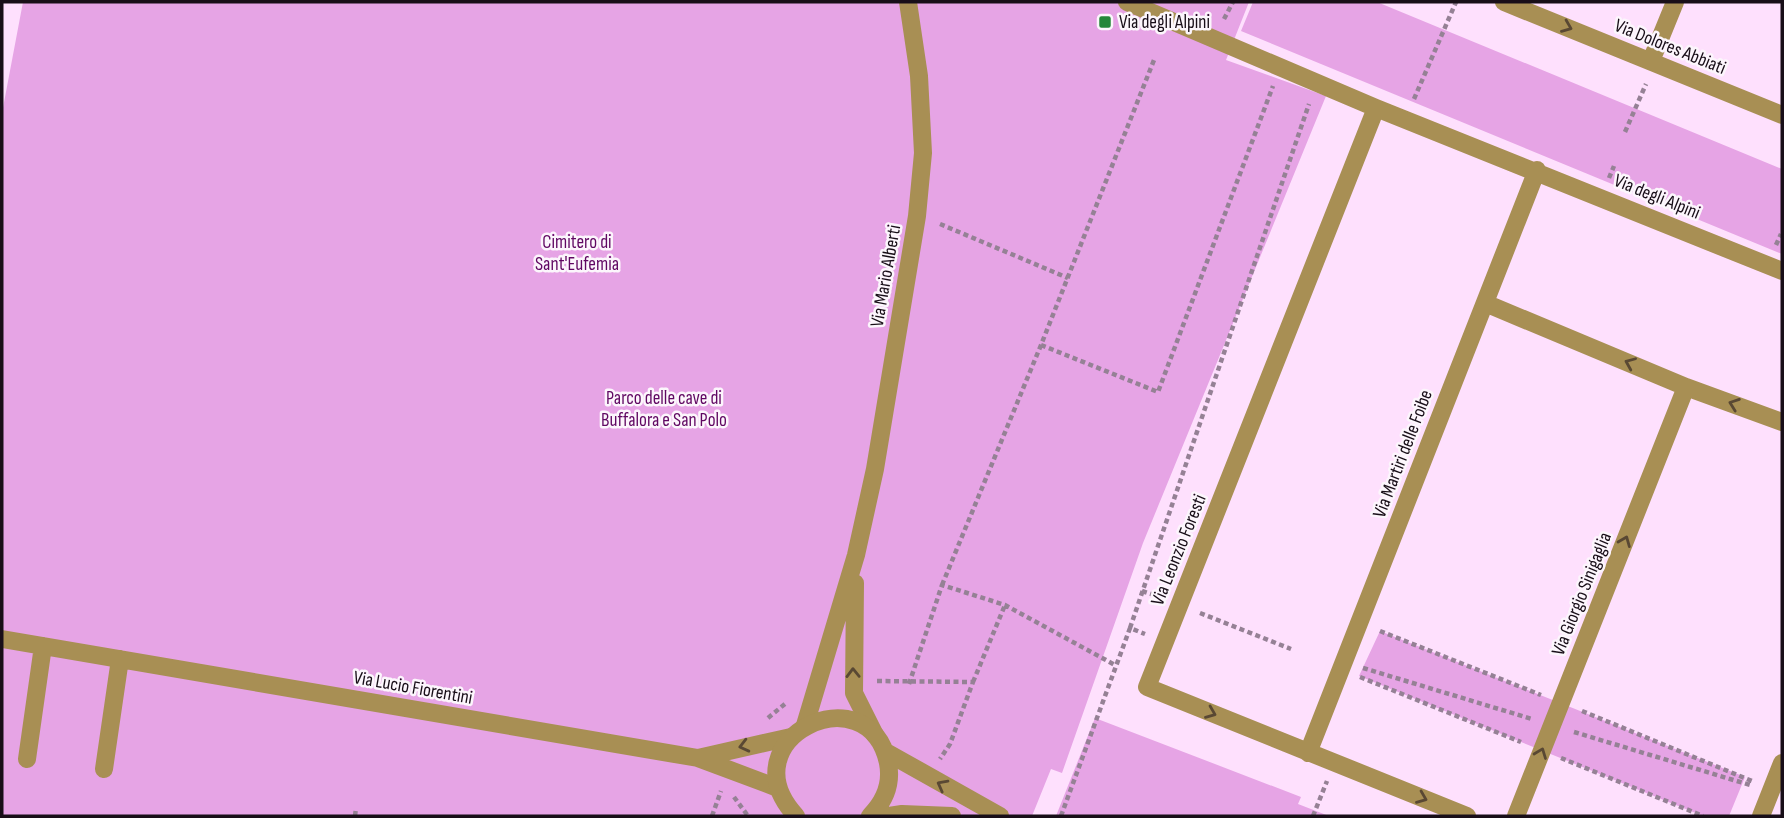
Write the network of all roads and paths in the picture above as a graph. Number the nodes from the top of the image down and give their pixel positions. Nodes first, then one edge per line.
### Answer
1 (908, 2) edge
2 (1126, 2) edge
3 (1233, 2) edge
4 (1457, 2) edge
5 (1504, 2) edge
6 (1675, 2) edge
7 (1224, 20) dead end
8 (1154, 60) dead end
9 (1653, 62) junction
10 (1275, 82) dead end
11 (1312, 97) dead end
12 (1376, 108) junction
13 (1782, 115) edge
14 (1405, 119) junction
15 (1625, 132) dead end
16 (1537, 170) junction
17 (940, 224) dead end
18 (1782, 271) edge
19 (1068, 278) junction
20 (1485, 303) junction
21 (1041, 345) junction
22 (1686, 387) junction
23 (1782, 422) edge
24 (856, 555) junction
25 (942, 584) junction
26 (1005, 605) junction
27 (1180, 605) junction
28 (1130, 628) junction
29 (2, 639) edge
30 (1165, 642) junction
31 (43, 646) junction
32 (1291, 649) dead end
33 (120, 659) junction
34 (1115, 665) junction
35 (876, 681) dead end
36 (973, 682) junction
37 (909, 684) junction
38 (790, 700) dead end
39 (766, 720) dead end
40 (805, 725) junction
41 (875, 736) junction
42 (791, 737) junction
43 (950, 744) dead end
44 (886, 752) junction
45 (1308, 753) junction
46 (698, 758) junction
47 (27, 759) dead end
48 (1335, 763) junction
49 (1782, 763) edge
50 (104, 769) dead end
51 (786, 806) edge
52 (356, 808) dead end
53 (355, 816) edge
54 (712, 816) edge
55 (748, 816) edge
56 (870, 816) edge
57 (889, 816) edge
58 (952, 816) edge
59 (1000, 816) edge
60 (1062, 816) edge
61 (1313, 816) edge
62 (1467, 816) edge
63 (1516, 816) edge
64 (1760, 816) edge

1 - 24 street, Via Mario Alberti
2 - 12 street, Via degli Alpini
3 - 7 path
4 - 14 path
5 -> 9 street, Via Dolores Abbiati
6 - 9 street
8 - 19 path
9 - 13 street, Via Dolores Abbiati
9 - 15 path
10 - 21 path
11 - 28 path
12 - 14 street, Via degli Alpini
12 - 27 street, Via Leonzio Foresti
14 - 16 street, Via degli Alpini
16 - 18 street, Via degli Alpini
16 - 20 street, Via Martiri delle Foibe
17 - 19 path
19 - 21 path
22 -> 20 street
20 - 45 street, Via Martiri delle Foibe
21 - 25 path
23 -> 22 street
63 -> 22 street, Via Giorgio Sinigaglia
24 - 40 street, Via Mario Alberti
41 -> 24 street, Via Mario Alberti
25 - 26 path
25 - 37 path
26 - 34 path
26 - 36 path
27 - 30 street, Via Leonzio Foresti
27 - 32 path
28 - 30 path
28 - 34 path
29 - 31 street, Via Lucio Fiorentini
30 -> 45 street, Via Leonzio Foresti
31 - 33 street, Via Lucio Fiorentini
31 - 47 street
33 - 46 street, Via Lucio Fiorentini
33 - 50 street
34 - 60 path
35 - 37 path
36 - 37 path
36 - 43 path
38 - 39 path
40 - 41 street
40 - 42 street
41 - 44 street, Via Mario Alberti
42 -> 46 street, Via Lucio Fiorentini
42 - 51 street
44 - 56 street
59 -> 44 street
45 - 48 street, Via Leonzio Foresti
46 - 51 street, Via Lucio Fiorentini
48 - 61 path
48 -> 62 street, Via Leonzio Foresti
49 - 64 street
52 - 53 path
54 - 55 path
57 - 58 street

